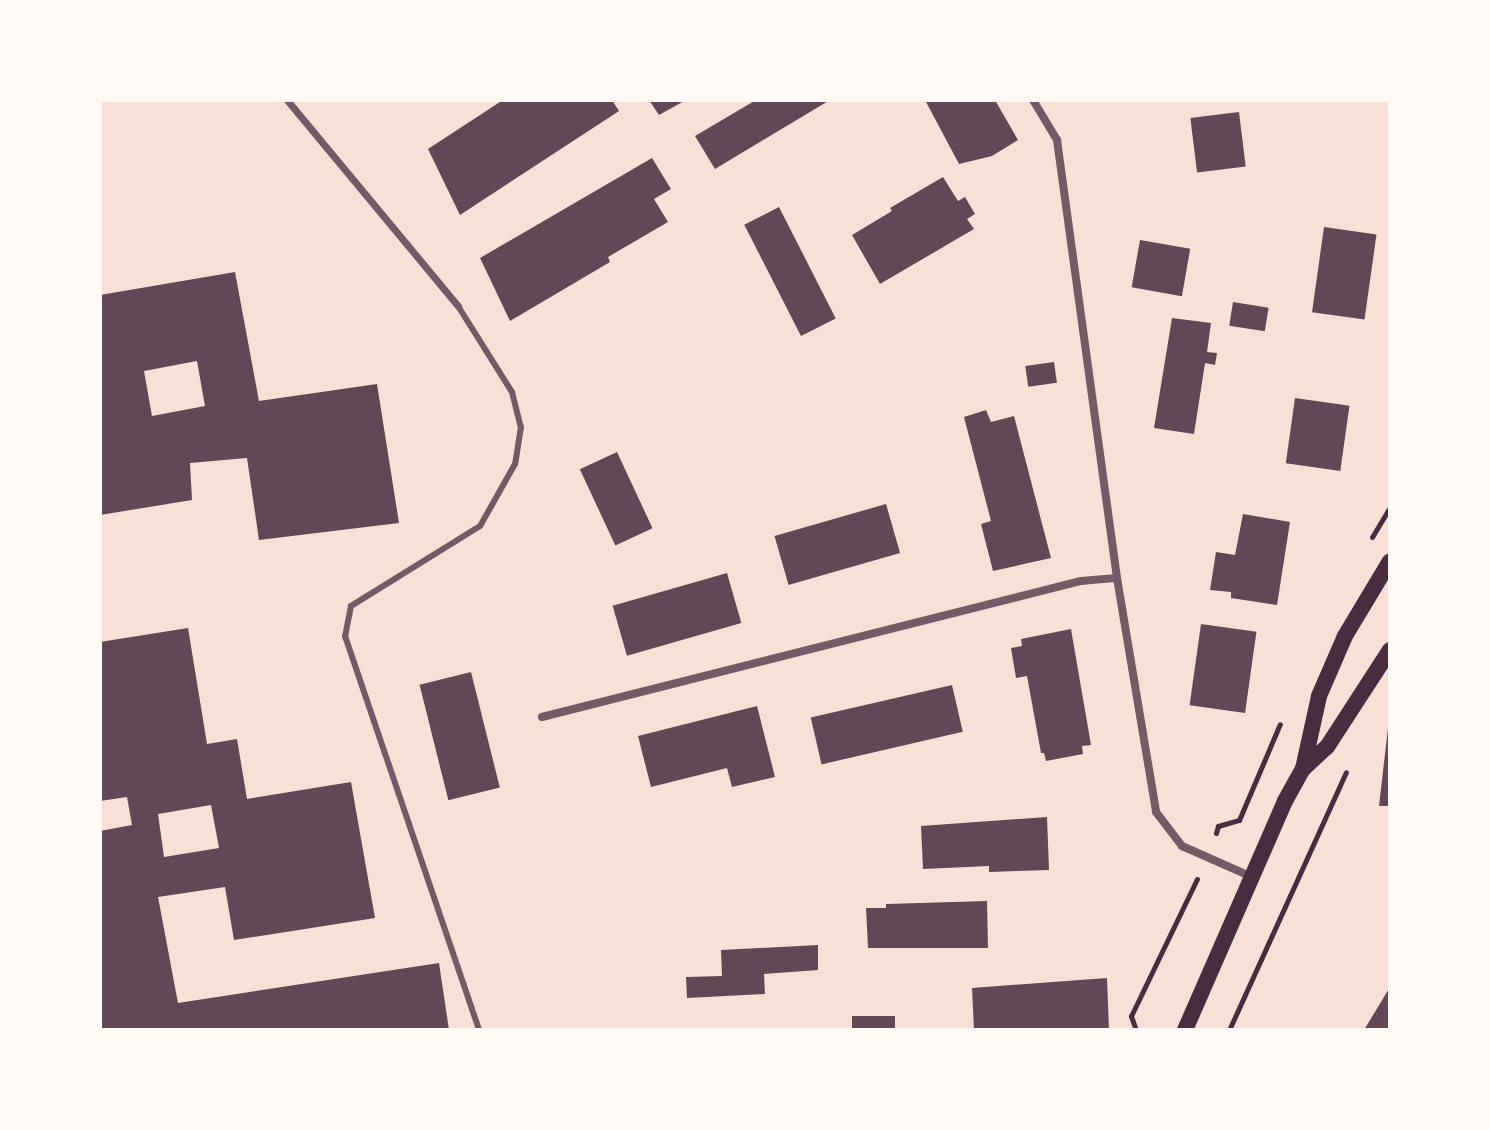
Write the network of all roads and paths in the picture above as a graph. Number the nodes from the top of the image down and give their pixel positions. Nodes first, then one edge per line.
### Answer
1 (287, 100) edge
2 (1033, 100) edge
3 (458, 306) joint
4 (1390, 561) edge
5 (1117, 578) junction
6 (1390, 650) edge
7 (1286, 712) dead end
8 (542, 717) dead end
9 (1352, 762) dead end
10 (1303, 769) junction
11 (1210, 856) junction
12 (1252, 877) junction
13 (479, 1030) edge
14 (1136, 1030) edge
15 (1185, 1030) edge
16 (1229, 1030) edge

1 - 3 street
2 - 5 street
3 - 13 lane
4 - 10 main road
5 - 8 street
5 - 11 street
6 - 10 main road
7 - 11 path
9 - 16 path
10 - 12 main road
11 - 12 street
11 - 14 path
12 - 15 main road

